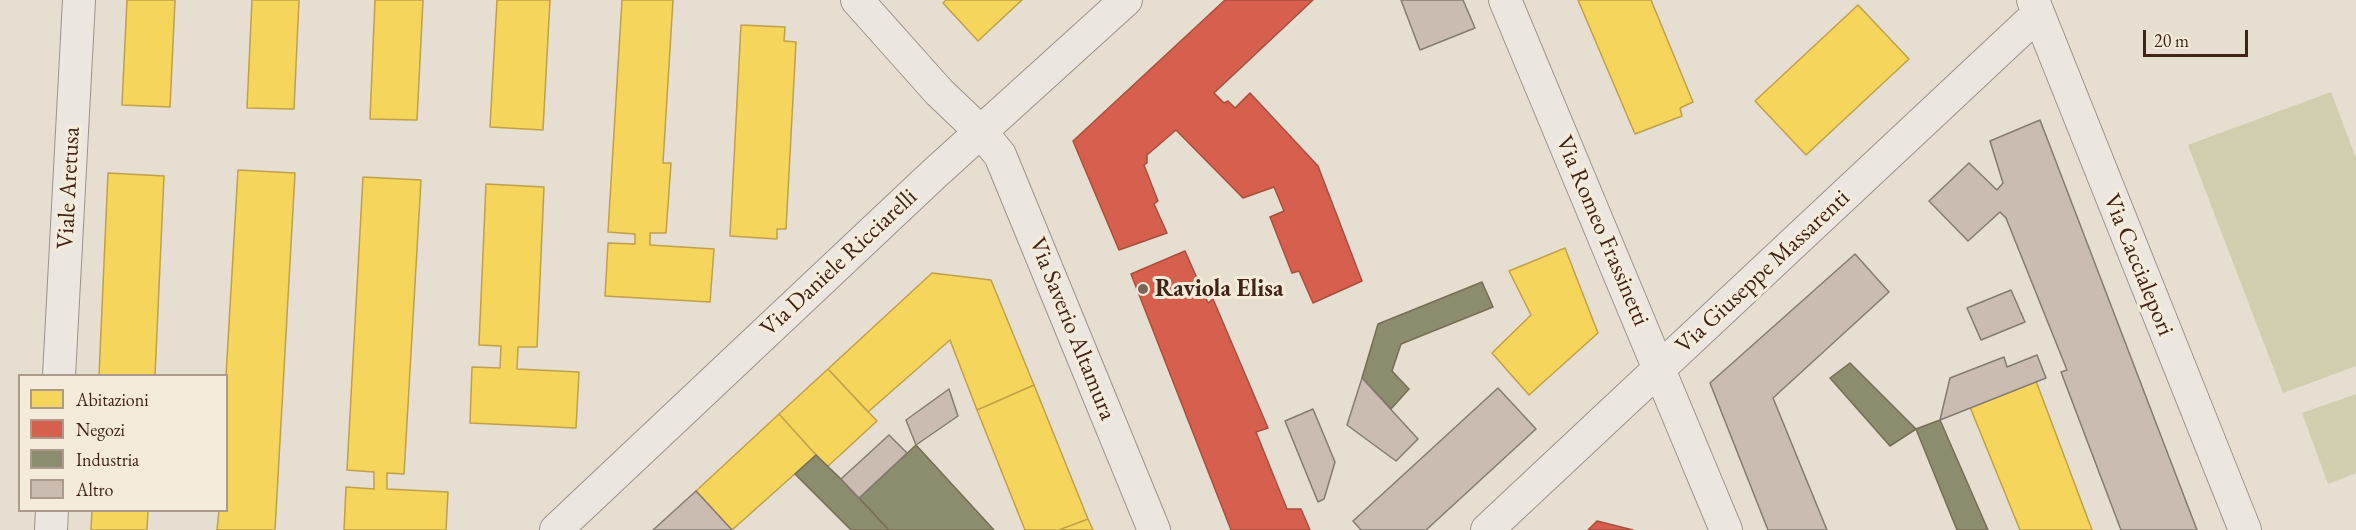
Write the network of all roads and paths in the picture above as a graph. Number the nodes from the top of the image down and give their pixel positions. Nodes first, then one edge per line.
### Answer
1 (79, 0) edge
2 (857, 0) edge
3 (1126, 0) edge
4 (1505, 0) edge
5 (2035, 7) edge
6 (982, 133) junction
7 (1661, 369) junction
8 (59, 374) edge
9 (52, 512) edge
10 (51, 530) edge
11 (556, 530) edge
12 (1154, 530) edge
13 (1487, 530) edge
14 (1726, 530) edge
15 (2245, 530) edge

1 - 8 street, Viale Aretusa
2 - 6 street, Via Saverio Altamura
3 - 6 street, Via Daniele Ricciarelli
4 - 7 street, Via Romeo Frassinetti
5 - 7 street, Via Giuseppe Massarenti
5 - 15 street, Via Caccialepori
6 - 11 street, Via Daniele Ricciarelli
6 - 12 street, Via Saverio Altamura
7 - 13 street, Via Giuseppe Massarenti
7 - 14 street, Via Romeo Frassinetti
9 - 10 street

